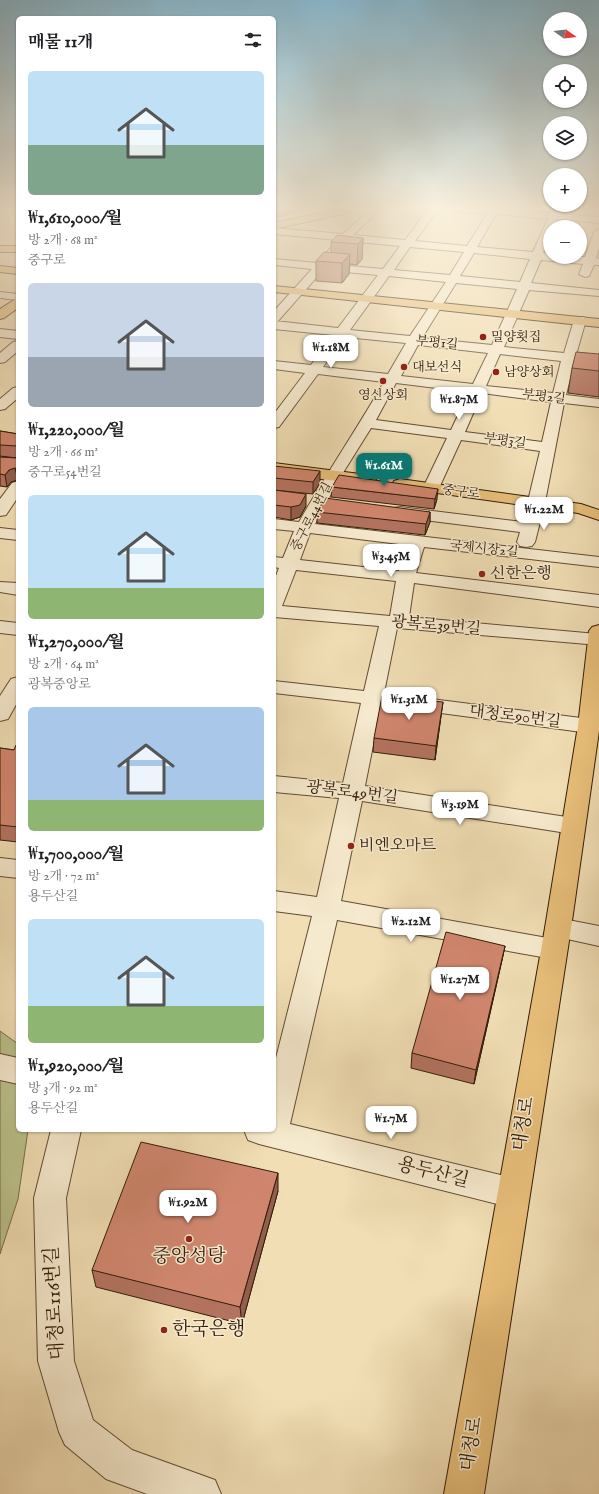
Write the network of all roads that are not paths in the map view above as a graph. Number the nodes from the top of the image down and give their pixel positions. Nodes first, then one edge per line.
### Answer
1 (309, 278) edge
2 (380, 278) edge
3 (441, 278) edge
4 (528, 278) edge
5 (586, 278) edge
6 (454, 279) junction
7 (524, 286) junction
8 (276, 289) edge
9 (297, 291) junction
10 (579, 291) junction
11 (599, 293) edge
12 (0, 295) edge
13 (16, 297) edge
14 (366, 298) junction
15 (16, 303) edge
16 (437, 305) junction
17 (513, 313) junction
18 (0, 315) edge
19 (276, 316) edge
20 (586, 318) edge
21 (276, 325) edge
22 (0, 333) edge
23 (342, 333) junction
24 (16, 335) edge
25 (414, 340) junction
26 (16, 347) edge
27 (496, 350) junction
28 (569, 357) junction
29 (0, 359) edge
30 (599, 361) edge
31 (276, 365) edge
32 (314, 370) junction
33 (392, 378) junction
34 (478, 389) junction
35 (16, 393) edge
36 (558, 398) junction
37 (599, 403) edge
38 (0, 406) edge
39 (276, 421) edge
40 (367, 423) junction
41 (456, 434) junction
42 (547, 448) junction
43 (276, 468) edge
44 (333, 476) junction
45 (431, 488) junction
46 (12, 492) edge
47 (537, 502) junction
48 (387, 510) edge
49 (0, 511) edge
50 (599, 515) edge
51 (276, 524) edge
52 (304, 528) junction
53 (529, 528) junction
54 (0, 533) edge
55 (16, 535) edge
56 (417, 541) junction
57 (523, 553) junction
58 (599, 562) edge
59 (282, 563) edge
60 (406, 577) junction
61 (0, 587) edge
62 (16, 589) edge
63 (276, 594) edge
64 (599, 601) edge
65 (276, 611) edge
66 (394, 622) junction
67 (0, 627) edge
68 (16, 629) edge
69 (598, 636) edge
70 (16, 686) edge
71 (276, 687) edge
72 (373, 698) junction
73 (0, 714) edge
74 (589, 726) junction
75 (591, 756) edge
76 (276, 784) edge
77 (352, 792) junction
78 (573, 826) junction
79 (0, 867) edge
80 (16, 869) edge
81 (276, 901) edge
82 (327, 908) junction
83 (599, 936) edge
84 (555, 938) junction
85 (0, 1067) edge
86 (16, 1071) edge
87 (276, 1103) edge
88 (66, 1132) edge
89 (276, 1132) edge
90 (513, 1193) junction
91 (201, 1494) edge
92 (464, 1494) edge

1 - 9 street
2 - 14 street
3 - 6 street
4 - 7 street
5 - 10 street
6 - 7 street
6 - 16 street, 중구로44번길
7 - 10 street
7 - 17 street
8 - 9 main road
9 - 14 main road
9 - 19 street
10 - 11 street
10 - 20 street
12 - 13 street
14 - 16 main road
14 - 23 street
15 - 18 main road
16 - 17 main road
16 - 25 street, 중구로44번길
17 - 20 main road
17 - 27 street
20 - 28 street
21 - 23 street, 부평1길
22 - 24 street
23 - 25 street, 부평1길
23 - 32 street
25 - 27 street, 부평1길
25 - 33 street, 중구로44번길
26 - 29 street
27 - 28 street, 부평1길
27 - 34 street
28 - 30 street, 부평1길
28 - 36 street
31 - 32 street, 부평2길
32 - 33 street, 부평2길
32 - 39 street
33 - 34 street, 부평2길
33 - 40 street, 중구로44번길
34 - 36 street, 부평2길
34 - 41 street
35 - 38 street
36 - 37 street, 부평2길
36 - 42 street
40 - 41 street, 부평3길
40 - 44 street, 중구로44번길
41 - 42 street, 부평3길
41 - 45 street
42 - 47 street
43 - 44 main road, 중구로
44 - 45 main road, 중구로
44 - 52 street, 중구로44번길
45 - 47 main road, 중구로
46 - 49 street
47 - 50 main road, 중구로
47 - 53 street
48 - 53 street
51 - 52 street, 국제시장2길
52 - 56 street, 국제시장2길
52 - 59 street, 중구로44번길
53 - 57 street
54 - 55 street
56 - 57 street, 국제시장2길
56 - 60 street
57 - 58 street, 국제시장2길
59 - 60 street
59 - 63 street, 중구로44번길
60 - 64 street
60 - 66 street
61 - 62 street
65 - 66 street, 광복로39번길
66 - 69 street, 광복로39번길
66 - 72 street
67 - 68 street
69 - 74 main road, 대청로
70 - 73 street
71 - 72 street, 대청로90번길
72 - 74 street, 대청로90번길
72 - 77 street
74 - 75 main road, 대청로
75 - 78 main road, 대청로
76 - 77 street, 광복로49번길
77 - 78 street, 광복로49번길
77 - 82 street
78 - 84 main road, 대청로
79 - 80 street
81 - 82 street
82 - 84 street
82 - 87 street
83 - 84 street
84 - 90 main road, 대청로
85 - 86 street
88 - 91 street, 대청로116번길
89 - 90 street, 용두산길
90 - 92 main road, 대청로

